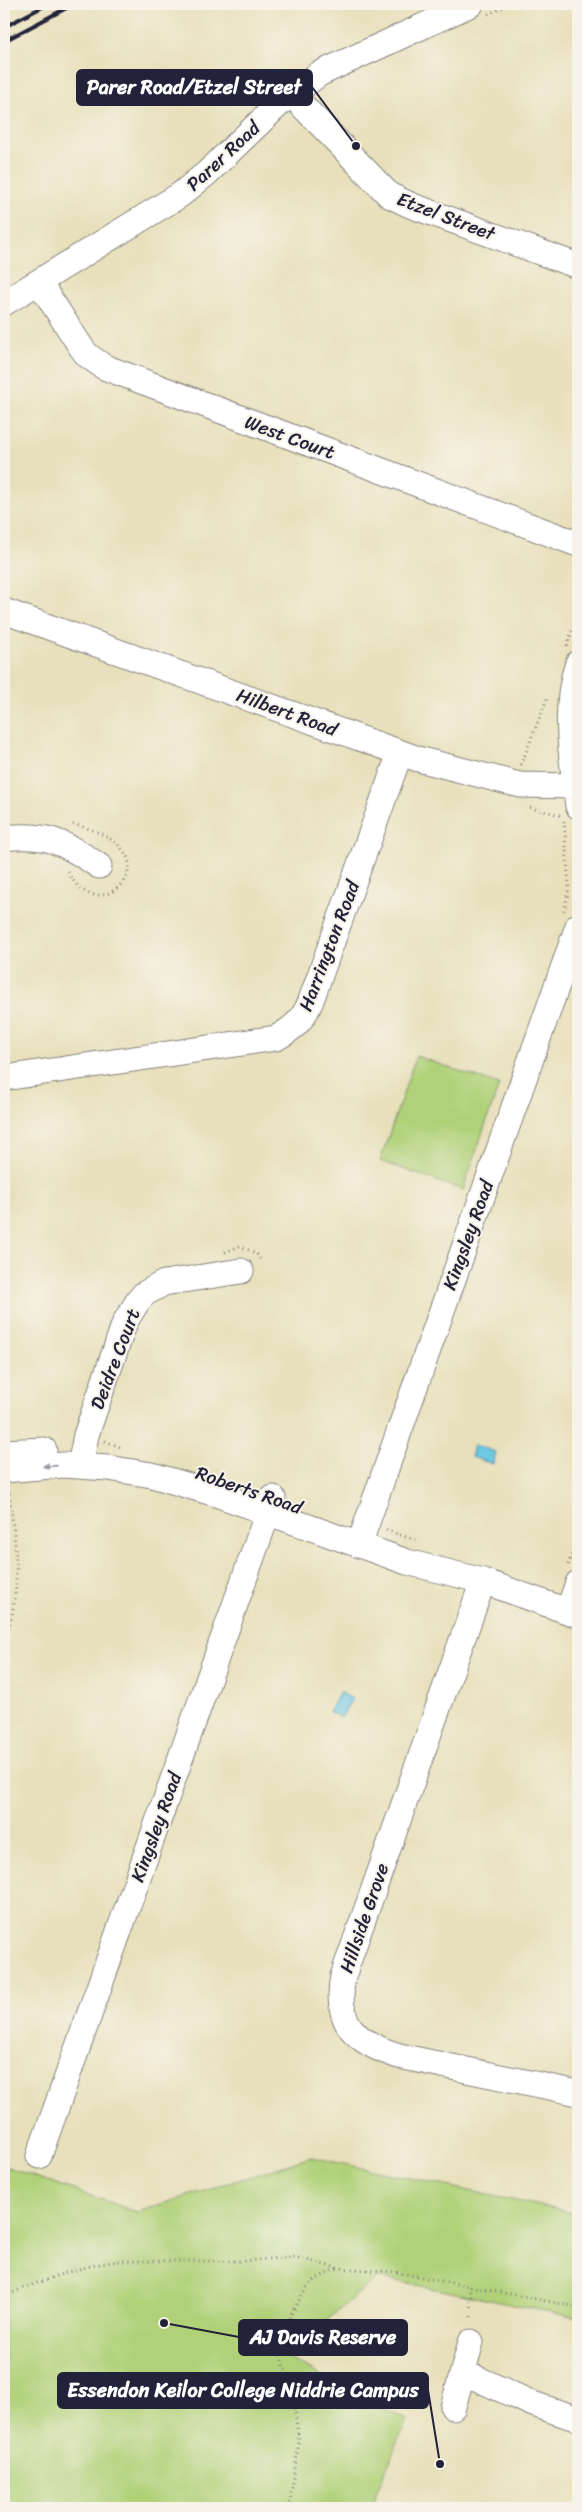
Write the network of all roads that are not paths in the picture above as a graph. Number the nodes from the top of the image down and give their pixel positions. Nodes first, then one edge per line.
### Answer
1 (471, 4) edge
2 (291, 94) junction
3 (578, 266) edge
4 (39, 282) junction
5 (4, 303) edge
6 (578, 544) edge
7 (4, 611) edge
8 (572, 657) edge
9 (400, 753) junction
10 (572, 803) edge
11 (4, 838) edge
12 (99, 866) dead end
13 (578, 926) edge
14 (4, 1078) edge
15 (251, 1266) road end
16 (88, 1450) junction
17 (4, 1452) edge
18 (6, 1482) edge
19 (270, 1506) junction
20 (363, 1533) junction
21 (483, 1581) junction
22 (578, 1583) edge
23 (573, 1613) edge
24 (578, 2093) edge
25 (40, 2156) dead end
26 (471, 2342) road end
27 (463, 2372) junction
28 (453, 2407) dead end
29 (578, 2419) edge

1 - 2 street, Parer Road
2 - 3 street, Etzel Street
2 - 4 street, Parer Road
4 - 5 street, Parer Road
4 - 6 street, West Court
7 - 9 street, Hilbert Road
8 - 10 street
9 - 10 street, Hilbert Road
9 - 14 street, Harrington Road
11 - 12 street
13 - 20 street, Kingsley Road
15 - 16 street, Deidre Court
16 - 17 street, Roberts Road
16 -> 18 street, Roberts Road
16 - 19 street, Roberts Road
19 - 20 street, Roberts Road
19 - 25 street, Kingsley Road
20 - 21 street, Roberts Road
21 - 23 street, Roberts Road
21 - 24 street, Hillside Grove
22 - 23 street
26 - 27 street
27 - 28 street
27 - 29 street

